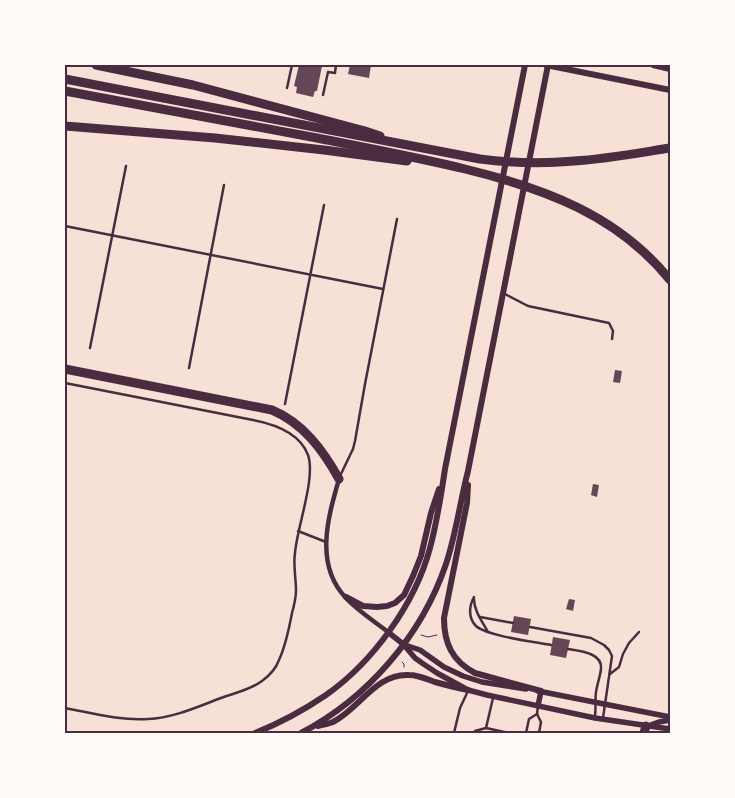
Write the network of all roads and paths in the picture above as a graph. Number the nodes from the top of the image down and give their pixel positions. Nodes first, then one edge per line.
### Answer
1 (96, 65) edge
2 (292, 65) edge
3 (336, 65) edge
4 (525, 65) edge
5 (548, 65) edge
6 (653, 65) edge
7 (670, 69) edge
8 (65, 79) edge
9 (287, 88) dead end
10 (670, 90) edge
11 (65, 91) edge
12 (323, 95) dead end
13 (65, 126) edge
14 (411, 146) junction
15 (670, 148) edge
16 (126, 166) dead end
17 (486, 174) junction
18 (224, 185) dead end
19 (324, 205) dead end
20 (397, 219) dead end
21 (65, 226) edge
22 (112, 235) junction
23 (211, 255) junction
24 (310, 274) junction
25 (670, 280) edge
26 (383, 289) junction
27 (503, 293) junction
28 (612, 339) dead end
29 (90, 348) dead end
30 (189, 368) dead end
31 (65, 369) edge
32 (65, 383) edge
33 (284, 404) dead end
34 (445, 469) junction
35 (468, 471) junction
36 (339, 479) junction
37 (298, 531) junction
38 (326, 542) junction
39 (346, 597) junction
40 (479, 617) junction
41 (513, 623) dead end
42 (530, 627) dead end
43 (388, 632) junction
44 (488, 632) junction
45 (639, 632) dead end
46 (440, 634) dead end
47 (421, 636) dead end
48 (403, 644) junction
49 (551, 645) dead end
50 (568, 648) dead end
51 (407, 663) dead end
52 (404, 667) dead end
53 (609, 675) junction
54 (468, 690) junction
55 (541, 691) junction
56 (493, 697) junction
57 (596, 702) junction
58 (605, 704) junction
59 (538, 706) junction
60 (65, 708) edge
61 (537, 714) junction
62 (595, 718) junction
63 (670, 718) edge
64 (602, 719) junction
65 (486, 728) junction
66 (309, 729) junction
67 (670, 729) edge
68 (645, 730) edge
69 (474, 731) dead end
70 (255, 733) edge
71 (301, 733) edge
72 (454, 733) edge
73 (509, 733) edge
74 (526, 733) edge
75 (539, 733) edge

1 - 14 highway
2 - 9 lane
3 - 12 lane
4 - 34 main road
5 - 10 main road
5 - 27 main road
6 - 7 main road
8 - 14 highway
11 - 17 highway
13 - 17 highway
14 - 15 highway
16 - 22 lane
17 - 25 highway
18 - 23 lane
19 - 24 lane
20 - 26 lane
21 - 22 lane
22 - 23 lane
22 - 29 lane
23 - 24 lane
23 - 30 lane
24 - 26 lane
24 - 33 lane
26 - 36 lane
27 - 28 lane
27 - 35 main road
31 - 36 highway
32 - 37 lane
34 - 39 main road
34 - 43 main road
35 - 48 main road
35 - 55 main road
36 - 38 street
37 - 38 lane
37 - 60 lane
38 - 39 street
39 - 43 street
40 - 41 lane
40 - 44 lane
40 - 44 lane
42 - 53 lane
43 - 48 street
43 - 70 main road
44 - 49 lane
45 - 53 lane
46 - 47 path
48 - 54 street
48 - 55 street
48 - 66 main road
50 - 57 lane
51 - 52 path
53 - 58 lane
54 - 56 street
54 - 66 main road
54 - 72 lane
55 - 57 street
55 - 59 street
56 - 59 street
56 - 65 lane
57 - 58 street
57 - 62 lane
58 - 63 street
58 - 64 lane
59 - 61 lane
59 - 62 street
61 - 74 lane
61 - 75 lane
62 - 64 street
63 - 68 street
64 - 68 street
65 - 69 lane
65 - 73 lane
66 - 71 main road
67 - 68 street

